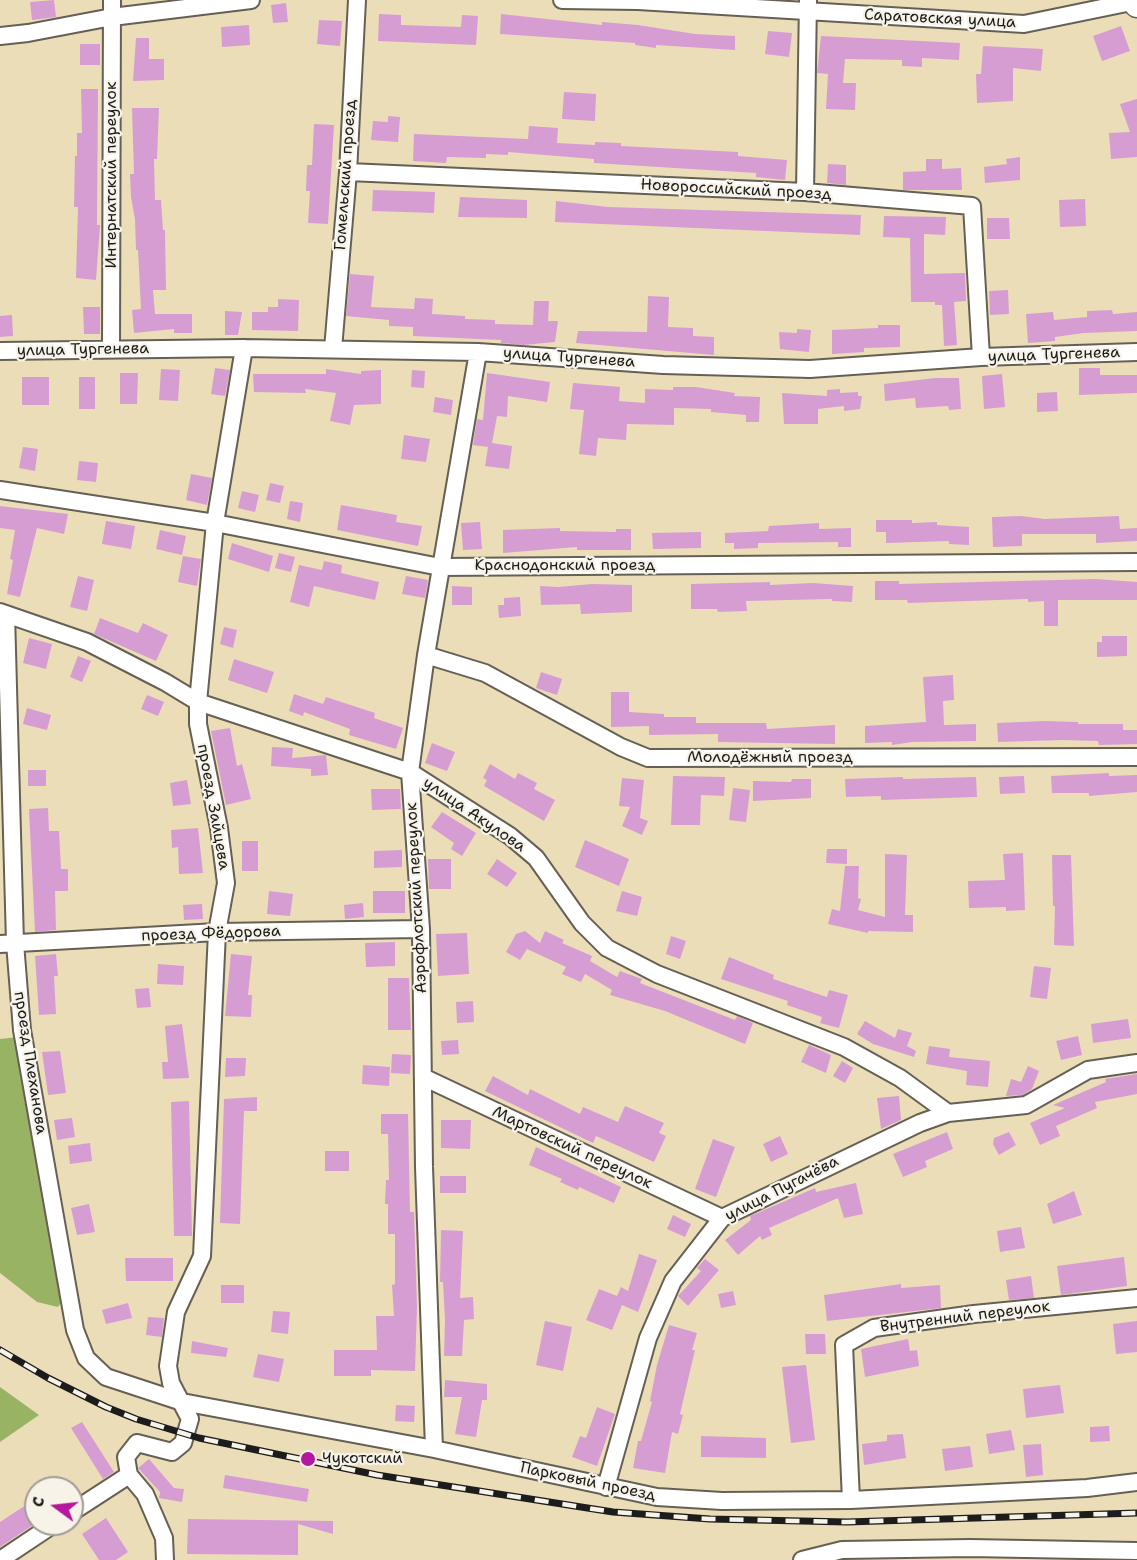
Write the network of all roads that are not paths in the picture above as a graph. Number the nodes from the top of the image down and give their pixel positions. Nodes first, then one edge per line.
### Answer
1 (251, 0) edge
2 (357, 0) edge
3 (562, 0) edge
4 (1136, 2) edge
5 (807, 6) edge
6 (112, 8) edge
7 (0, 36) edge
8 (348, 172) junction
9 (805, 192) junction
10 (244, 348) junction
11 (111, 349) junction
12 (333, 349) junction
13 (0, 351) edge
14 (478, 352) junction
15 (1137, 352) edge
16 (981, 357) junction
17 (0, 490) edge
18 (215, 523) junction
19 (1137, 562) edge
20 (440, 567) junction
21 (3, 613) edge
22 (426, 655) junction
23 (198, 702) junction
24 (1137, 757) edge
25 (410, 772) junction
26 (6, 773) edge
27 (421, 929) junction
28 (217, 932) junction
29 (7, 944) edge
30 (1137, 1063) edge
31 (423, 1077) junction
32 (948, 1113) junction
33 (722, 1218) junction
34 (1137, 1298) edge
35 (75, 1330) joint
36 (182, 1402) junction
37 (434, 1449) junction
38 (129, 1475) junction
39 (1137, 1482) edge
40 (606, 1487) junction
41 (851, 1500) junction
42 (84, 1504) edge
43 (36, 1536) edge
44 (1137, 1551) edge
45 (969, 1554) edge
46 (1115, 1555) edge
47 (0, 1560) edge
48 (165, 1560) edge
49 (802, 1560) edge

1 - 6 street
2 - 8 street, Гомельский проезд
3 - 5 street, Саратовская улица
4 - 5 street, Саратовская улица
5 - 9 street
6 - 7 street
6 - 11 street, Интернатский переулок
8 - 9 street, Новороссийский проезд
8 - 12 street, Гомельский проезд
9 - 16 street, Новороссийский проезд
10 - 11 street, улица Тургенева
10 - 12 street, улица Тургенева
10 - 18 street, проезд Зайцева
11 - 13 street, улица Тургенева
12 - 14 street, улица Тургенева
14 - 16 street, улица Тургенева
14 - 20 street, Аэрофлотский переулок
15 - 16 street, улица Тургенева
17 - 18 street, Краснодонский проезд
18 - 20 street, Краснодонский проезд
18 - 23 street, проезд Зайцева
19 - 20 street, Краснодонский проезд
20 - 22 street, Аэрофлотский переулок
21 - 23 street, улица Акулова
21 - 26 street, проезд Плеханова
22 - 24 street, Молодёжный проезд
22 - 25 street, Аэрофлотский переулок
23 - 25 street, улица Акулова
23 - 28 street, проезд Зайцева
25 - 27 street, Аэрофлотский переулок
25 - 32 street, улица Акулова
26 - 29 street, проезд Плеханова
27 - 28 street, проезд Фёдорова
27 - 31 street, Аэрофлотский переулок
28 - 29 street, проезд Фёдорова
28 - 36 street, проезд Зайцева
29 - 35 street, проезд Плеханова
30 - 32 street
31 - 33 street, Мартовский переулок
31 - 37 street, Аэрофлотский переулок
32 - 33 street, улица Пугачёва
33 - 40 street, улица Пугачёва
34 - 41 street, Внутренний переулок
35 - 36 street, Парковый проезд
36 - 37 street, Парковый проезд
36 - 38 street, проезд Зайцева
37 - 40 street, Парковый проезд
38 - 42 street
38 - 48 street
39 - 41 street, Парковый проезд
40 - 41 street, Парковый проезд
43 - 47 street
44 - 46 street
45 - 46 street
45 - 49 street

